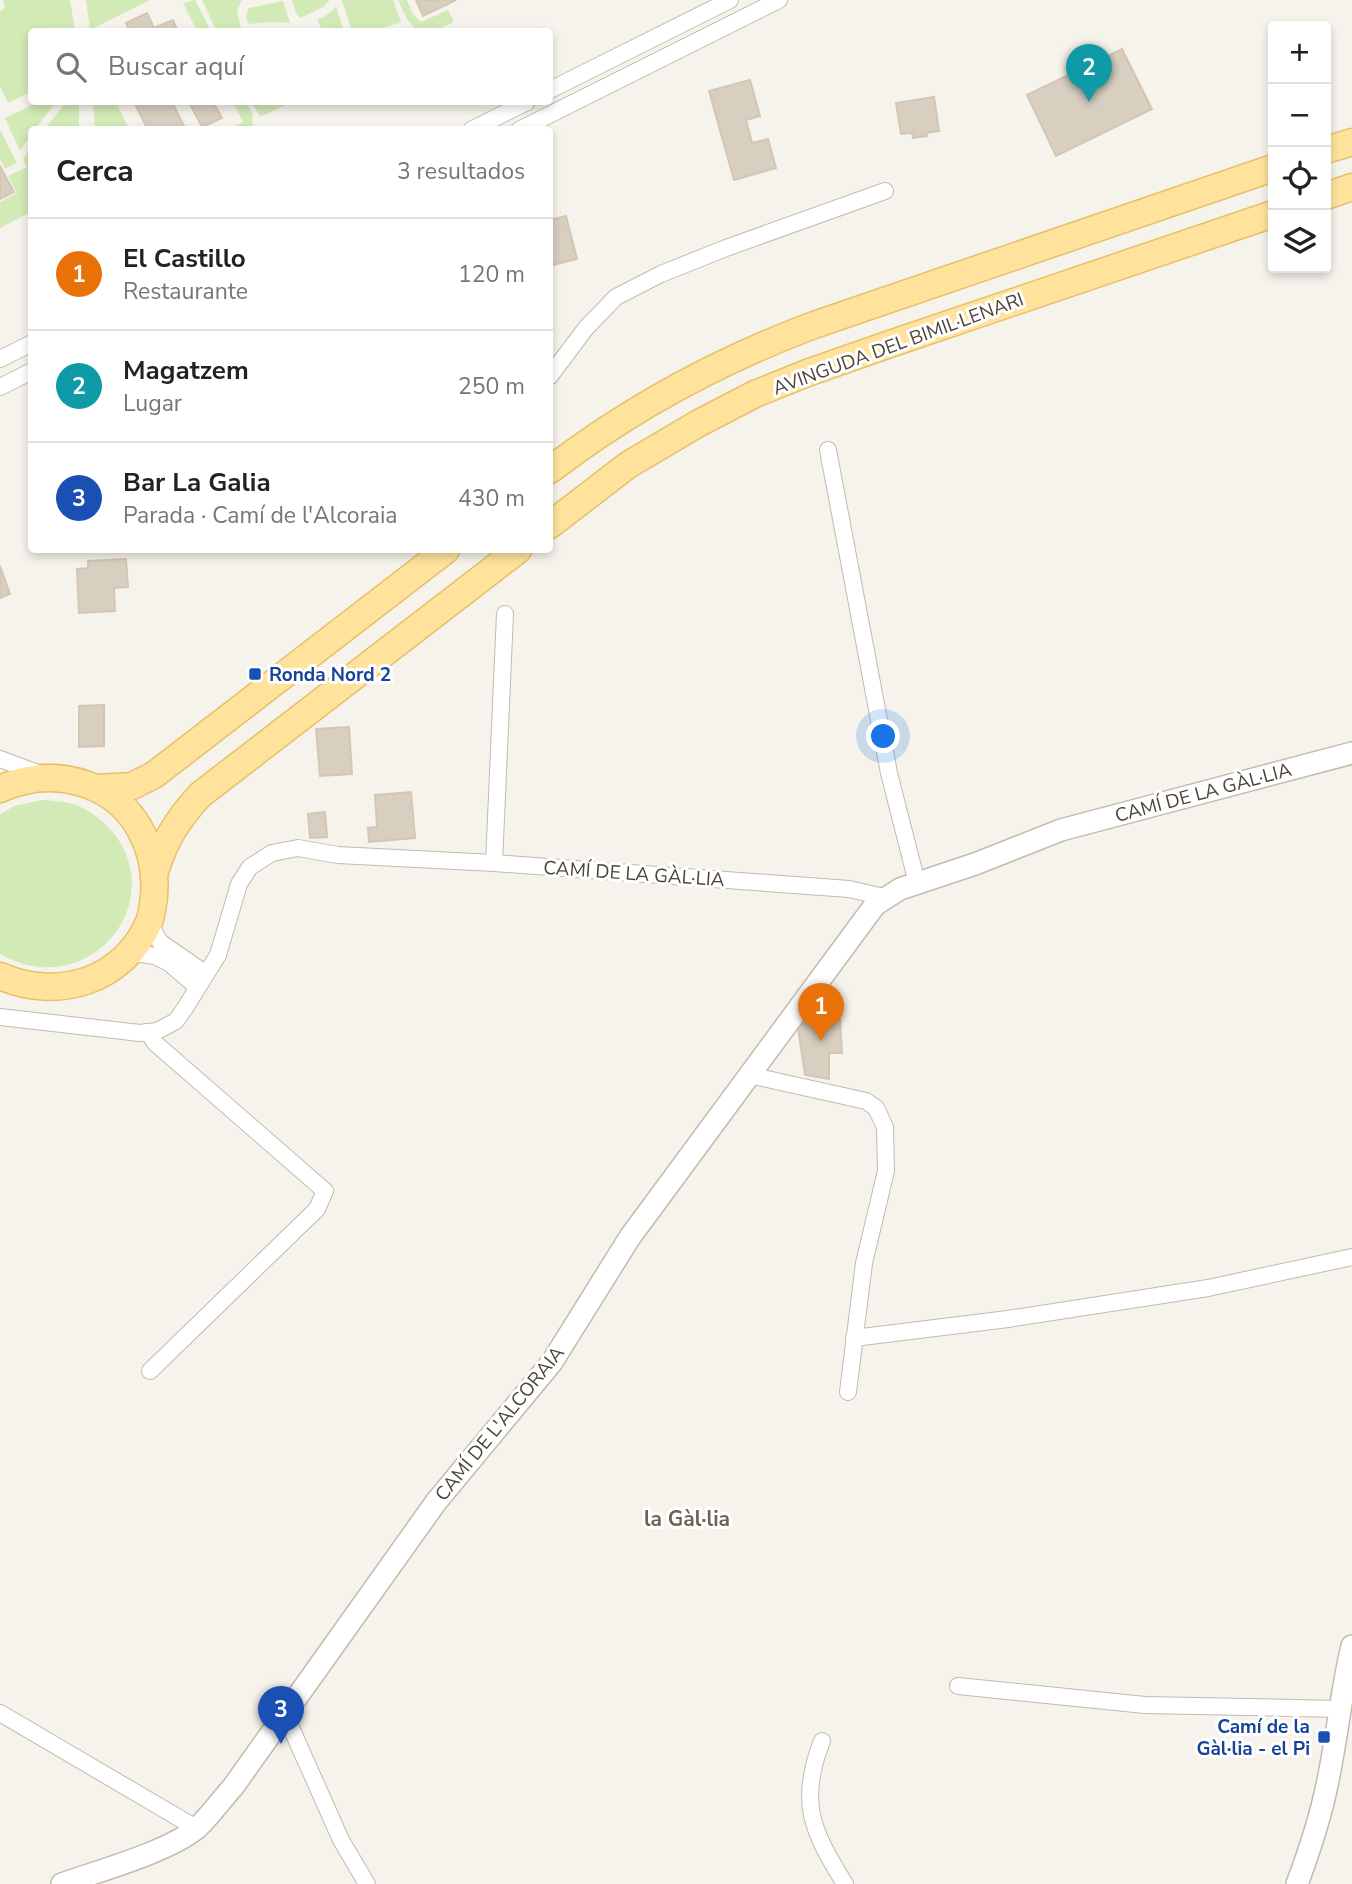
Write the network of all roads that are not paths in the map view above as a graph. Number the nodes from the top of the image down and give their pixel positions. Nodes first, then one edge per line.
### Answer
1 (730, 0) edge
2 (779, 0) edge
3 (553, 88) edge
4 (521, 105) edge
5 (479, 126) edge
6 (527, 126) edge
7 (1352, 142) edge
8 (1331, 148) edge
9 (1268, 170) edge
10 (1352, 187) edge
11 (885, 191) dead end
12 (1331, 194) edge
13 (1268, 216) edge
14 (28, 345) edge
15 (0, 359) edge
16 (553, 372) edge
17 (28, 373) edge
18 (0, 387) edge
19 (828, 450) dead end
20 (553, 468) edge
21 (553, 523) edge
22 (442, 553) edge
23 (514, 553) edge
24 (505, 614) dead end
25 (1352, 752) edge
26 (0, 760) edge
27 (48, 777) junction
28 (97, 788) junction
29 (0, 789) edge
30 (495, 863) junction
31 (155, 872) junction
32 (917, 883) junction
33 (884, 897) junction
34 (149, 922) junction
35 (128, 952) junction
36 (0, 976) edge
37 (202, 980) junction
38 (0, 1017) edge
39 (148, 1032) junction
40 (749, 1076) junction
41 (1352, 1257) edge
42 (854, 1338) junction
43 (149, 1371) dead end
44 (848, 1392) dead end
45 (1352, 1646) edge
46 (958, 1686) dead end
47 (1339, 1709) junction
48 (284, 1712) junction
49 (0, 1713) edge
50 (822, 1741) dead end
51 (196, 1828) junction
52 (62, 1884) edge
53 (367, 1884) edge
54 (845, 1884) edge
55 (1297, 1884) edge

1 - 3 street
2 - 6 street
4 - 5 street
7 - 8 main road
9 - 20 main road
10 - 12 main road
11 - 16 street
13 - 21 main road, AVINGUDA DEL BIMIL·LENARI
14 - 15 street
17 - 18 street
19 - 32 street
22 - 28 main road
23 - 31 main road
24 - 30 street
25 - 32 street, CAMÍ DE LA GÀL·LIA
26 - 27 street
27 - 28 main road
27 - 29 main road
28 - 31 main road
30 - 33 street, CAMÍ DE LA GÀL·LIA
30 - 37 street, CAMÍ DE LA GÀL·LIA
31 - 34 main road
32 - 33 street, CAMÍ DE LA GÀL·LIA
33 - 40 street, CAMÍ DE L'ALCORAIA
34 - 35 main road
34 - 37 street
35 - 36 main road
35 - 37 street
37 - 39 street, CAMÍ DE LA GÀL·LIA
38 - 39 street, CAMÍ DE LA GÀL·LIA
39 - 43 street
40 - 42 street
40 - 48 street, CAMÍ DE L'ALCORAIA
41 - 42 street
42 - 44 street
45 - 47 street
46 - 47 street
47 - 55 street
48 - 51 street, CAMÍ DE L'ALCORAIA
48 - 53 street
49 - 51 street
50 - 54 street
51 - 52 street, CAMÍ DE L'ALCORAIA

